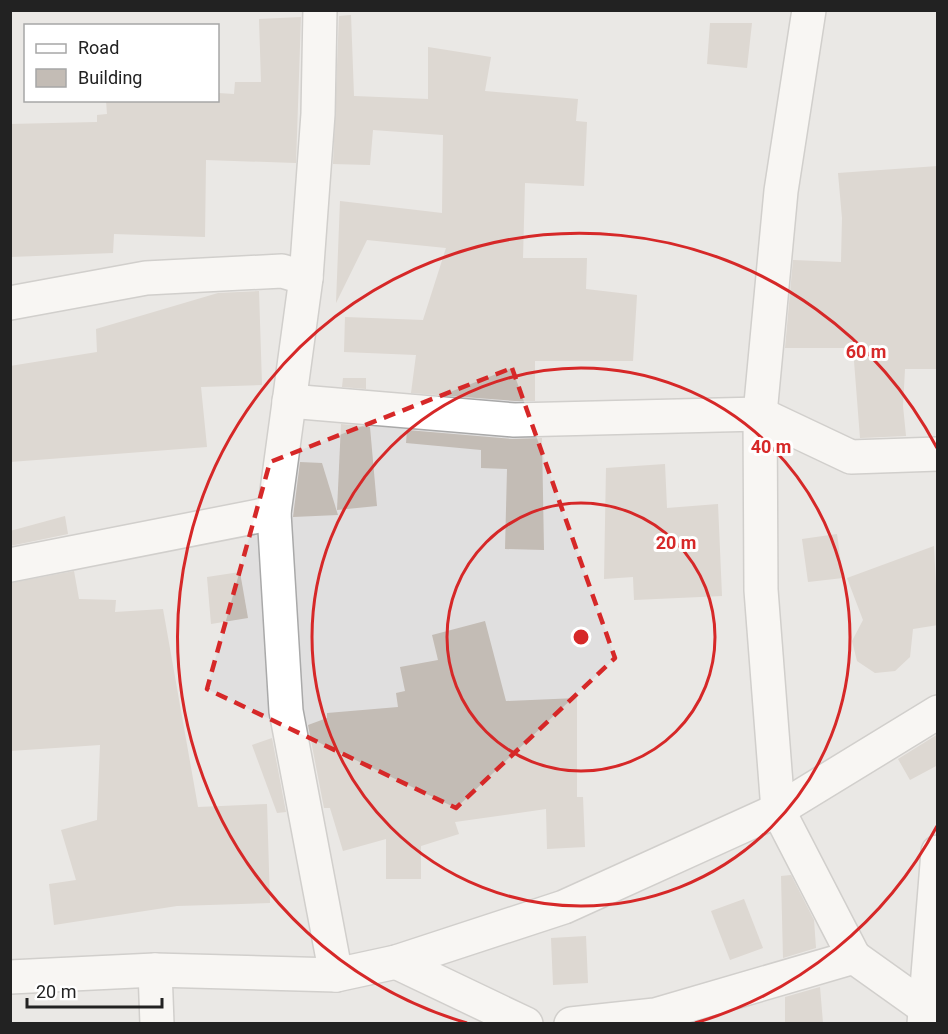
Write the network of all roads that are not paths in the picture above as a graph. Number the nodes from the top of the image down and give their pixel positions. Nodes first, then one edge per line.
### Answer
1 (320, 10) edge
2 (809, 10) edge
3 (306, 278) junction
4 (10, 303) edge
5 (289, 401) junction
6 (760, 414) junction
7 (938, 454) edge
8 (274, 513) junction
9 (10, 565) edge
10 (938, 712) edge
11 (778, 810) junction
12 (938, 852) edge
13 (854, 957) junction
14 (396, 962) junction
15 (155, 970) junction
16 (336, 975) junction
17 (10, 977) edge
18 (928, 1012) edge
19 (157, 1023) edge
20 (526, 1023) edge
21 (571, 1023) edge

1 - 3 street
2 - 6 street
3 - 4 street
3 - 5 street
5 - 6 street
5 - 8 street
6 - 7 street
6 - 11 street
8 - 9 street
8 - 16 street
10 - 11 street
11 - 13 street
11 - 14 street
12 - 18 street
13 - 18 street
13 - 21 street
14 - 16 street
14 - 20 street
15 - 16 street
15 - 17 street
15 - 19 street

